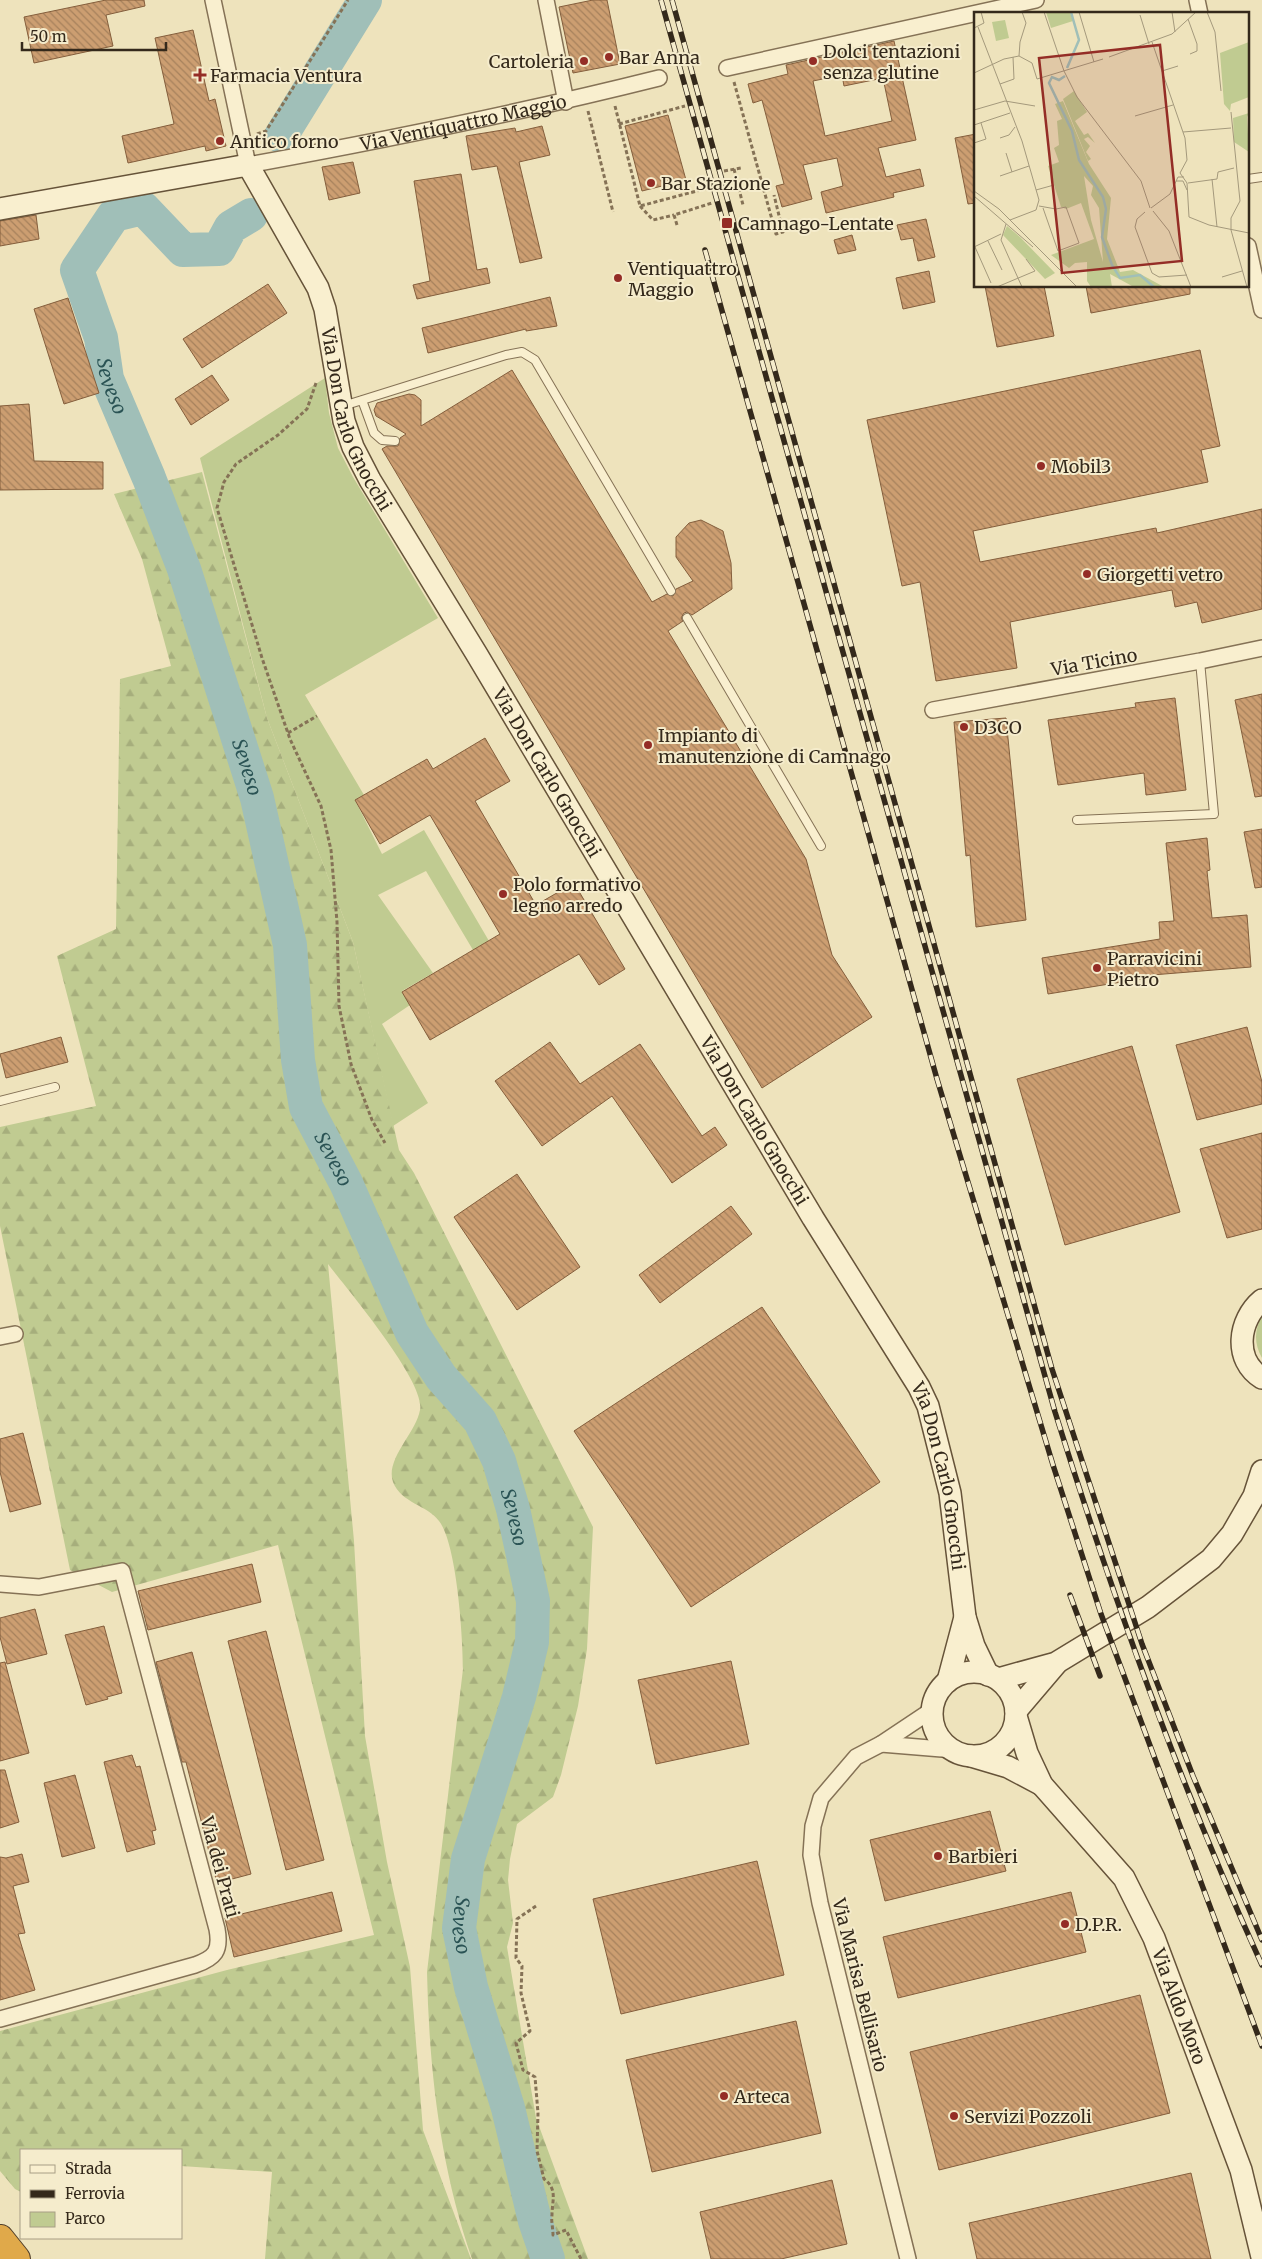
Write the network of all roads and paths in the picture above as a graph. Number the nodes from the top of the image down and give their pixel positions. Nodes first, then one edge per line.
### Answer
1 (213, 0) edge
2 (348, 0) edge
3 (546, 0) edge
4 (1036, 0) edge
5 (981, 12) edge
6 (974, 13) edge
7 (728, 67) joint
8 (659, 78) dead end
9 (611, 90) junction
10 (566, 102) junction
11 (685, 106) dead end
12 (587, 107) dead end
13 (619, 124) junction
14 (243, 138) junction
15 (248, 165) junction
16 (741, 168) dead end
17 (734, 169) junction
18 (724, 171) dead end
19 (708, 188) dead end
20 (774, 195) dead end
21 (712, 203) dead end
22 (743, 205) dead end
23 (640, 206) junction
24 (0, 209) edge
25 (613, 212) dead end
26 (674, 215) junction
27 (677, 225) dead end
28 (1250, 252) edge
29 (1258, 275) edge
30 (1262, 310) edge
31 (317, 381) dead end
32 (352, 403) junction
33 (395, 442) dead end
34 (671, 591) dead end
35 (687, 618) dead end
36 (1262, 648) edge
37 (1200, 661) junction
38 (933, 710) dead end
39 (318, 716) dead end
40 (288, 733) junction
41 (1078, 820) dead end
42 (821, 846) dead end
43 (55, 1087) dead end
44 (0, 1101) edge
45 (385, 1143) dead end
46 (1262, 1300) edge
47 (1261, 1379) edge
48 (1262, 1471) edge
49 (0, 1584) edge
50 (965, 1617) junction
51 (1056, 1664) junction
52 (993, 1677) junction
53 (948, 1681) junction
54 (932, 1710) junction
55 (1016, 1713) junction
56 (881, 1744) junction
57 (961, 1753) junction
58 (1042, 1784) junction
59 (536, 1906) dead end
60 (0, 2019) edge
61 (0, 2239) edge
62 (1262, 2257) edge
63 (16, 2259) edge
64 (581, 2259) edge
65 (908, 2259) edge

1 - 14 street
2 - 14 path
3 - 10 street
4 - 5 street
6 - 7 street
7 - 20 path
8 - 9 street, Via Ventiquattro Maggio
9 - 10 street, Via Ventiquattro Maggio
9 - 13 path
10 - 15 street, Via Ventiquattro Maggio
11 - 13 path
12 - 25 path
13 - 23 path
14 - 15 street
15 - 24 street, Via Ventiquattro Maggio
15 - 32 street, Via Don Carlo Gnocchi
16 - 17 path
17 - 18 path
17 - 22 path
19 - 23 path
21 - 26 path
23 - 26 path
26 - 27 path
28 - 29 street
29 - 30 street
31 - 40 path
32 - 33 lane
32 - 34 lane
32 - 50 street, Via Don Carlo Gnocchi
35 - 42 lane
36 - 37 street, Via Ticino
37 - 38 street, Via Ticino
37 - 41 lane
39 - 40 path
40 - 45 path
43 - 44 lane
46 - 47 street
48 - 51 street
49 - 60 street, Via dei Prati
50 - 52 street
50 - 53 street
51 - 52 street
51 - 55 street
52 - 53 street
52 - 55 street
53 - 54 street
54 - 56 street, Via Marisa Bellisario
54 - 57 street
55 - 57 street
55 - 58 street, Via Aldo Moro
56 - 57 street
56 - 65 street, Via Marisa Bellisario
57 - 58 street, Via Aldo Moro
58 - 62 street, Via Aldo Moro
59 - 64 path
61 - 63 highway

